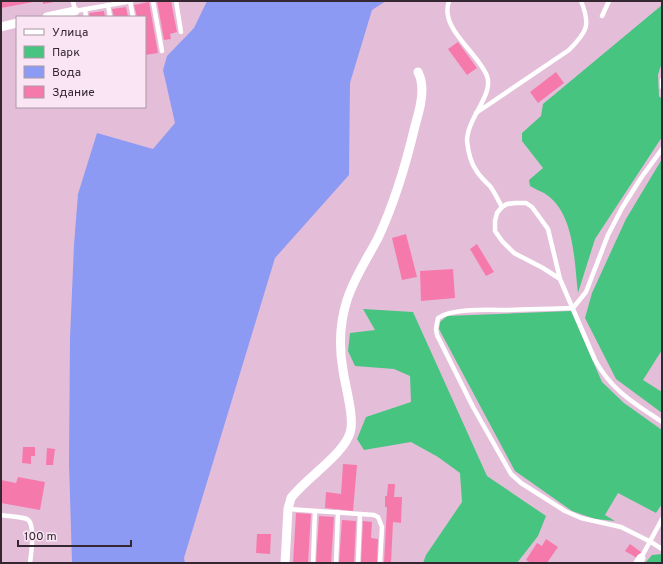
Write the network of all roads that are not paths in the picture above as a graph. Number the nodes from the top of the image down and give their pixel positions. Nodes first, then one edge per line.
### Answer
1 (73, 1) edge
2 (131, 1) edge
3 (153, 1) edge
4 (176, 1) edge
5 (449, 1) edge
6 (582, 1) edge
7 (609, 1) edge
8 (108, 5) junction
9 (85, 9) junction
10 (75, 11) junction
11 (52, 16) edge
12 (86, 16) edge
13 (110, 16) edge
14 (132, 16) edge
15 (602, 16) dead end
16 (16, 24) edge
17 (1, 27) edge
18 (182, 32) dead end
19 (162, 51) dead end
20 (418, 72) dead end
21 (662, 80) edge
22 (662, 87) edge
23 (476, 113) junction
24 (662, 148) edge
25 (502, 207) junction
26 (560, 279) junction
27 (572, 308) junction
28 (662, 422) edge
29 (288, 509) junction
30 (315, 510) junction
31 (338, 512) junction
32 (360, 514) junction
33 (1, 515) edge
34 (662, 519) edge
35 (651, 542) junction
36 (662, 549) edge
37 (640, 561) edge
38 (30, 563) edge
39 (285, 563) edge
40 (313, 563) edge
41 (336, 563) edge
42 (358, 563) edge
43 (380, 563) edge

1 - 10 lane
2 - 8 lane
2 - 14 lane
3 - 19 lane
4 - 18 lane
5 - 23 lane
6 - 23 lane
7 - 15 lane
8 - 9 lane
8 - 13 lane
9 - 10 lane
9 - 12 lane
10 - 11 street
16 - 17 street
20 - 29 street
21 - 22 lane
23 - 25 lane
24 - 27 lane
25 - 26 lane
25 - 26 lane
26 - 27 lane
27 - 28 lane
27 - 35 lane
29 - 30 lane
29 - 39 street
30 - 31 lane
30 - 40 lane
31 - 32 lane
31 - 41 lane
32 - 42 lane
32 - 43 lane
33 - 38 lane
34 - 35 lane
35 - 36 lane
35 - 37 lane

